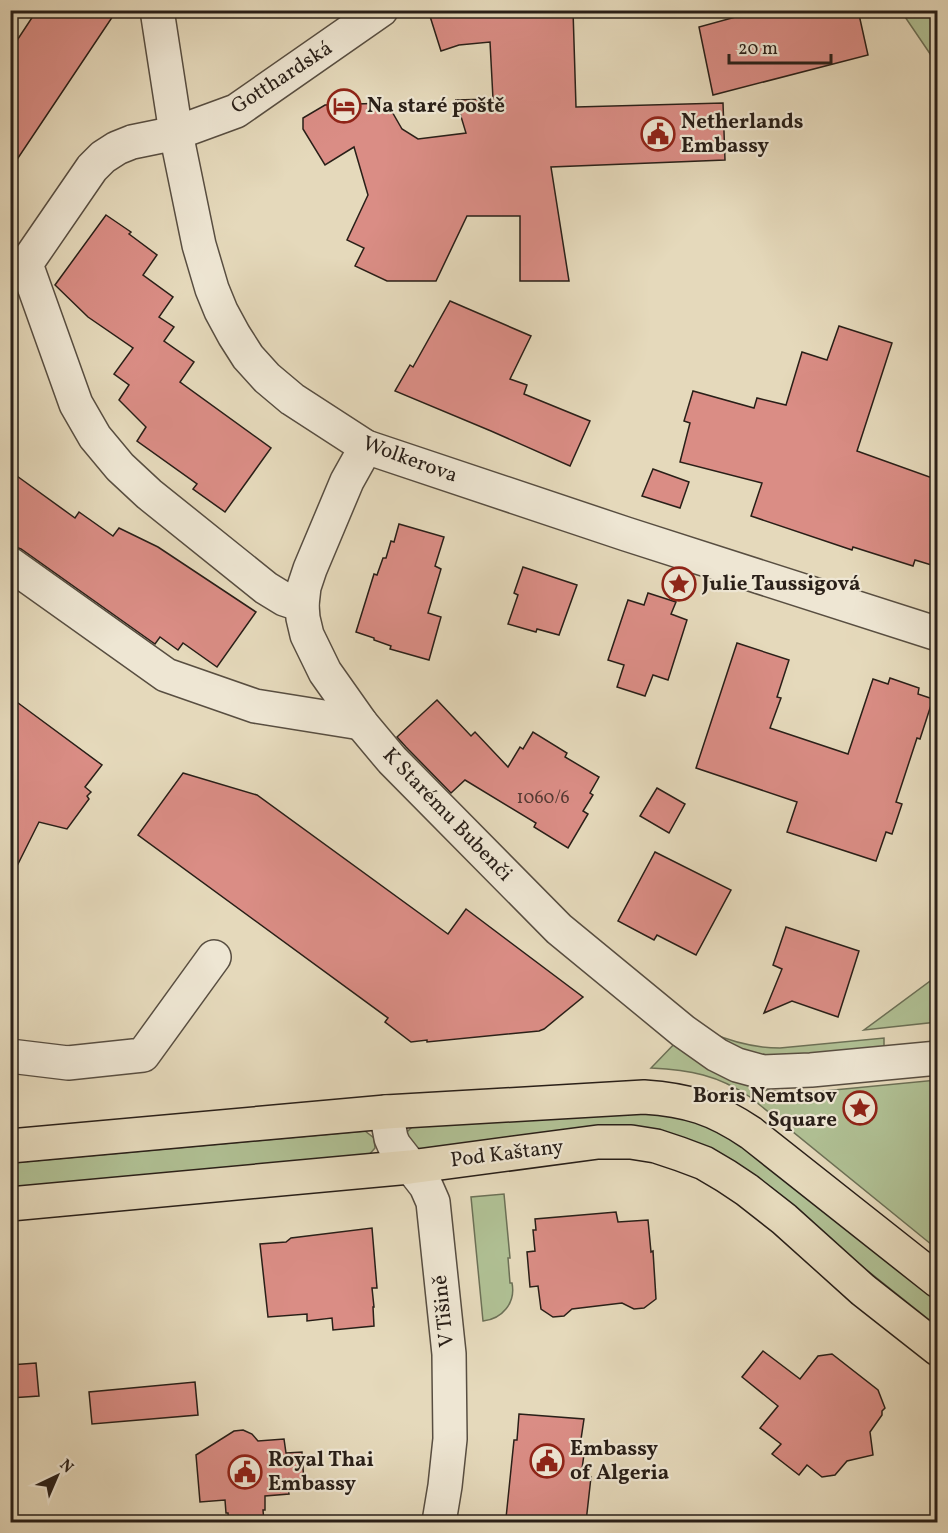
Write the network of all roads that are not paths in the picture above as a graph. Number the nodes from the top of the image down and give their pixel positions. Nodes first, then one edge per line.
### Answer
1 (157, 10) edge
2 (381, 10) edge
3 (176, 133) junction
4 (366, 447) junction
5 (10, 564) edge
6 (302, 605) junction
7 (938, 634) edge
8 (361, 723) junction
9 (214, 957) dead end
10 (10, 1056) edge
11 (938, 1058) edge
12 (387, 1112) junction
13 (10, 1146) edge
14 (410, 1167) junction
15 (10, 1204) edge
16 (938, 1281) edge
17 (938, 1349) edge
18 (439, 1522) edge

1 - 3 street, Wolkerova
2 - 3 street, Gotthardská
3 - 4 street, Wolkerova
3 - 6 street, Gotthardská
4 - 6 street, K Starému Bubenči
4 - 7 street, Wolkerova
5 - 8 street
6 - 8 street, K Starému Bubenči
8 - 11 street, K Starému Bubenči
9 - 10 street
12 - 13 main road
12 - 14 street, V Tišině
12 - 16 main road
14 - 15 main road, Pod Kaštany
14 - 17 main road, Pod Kaštany
14 - 18 street, V Tišině

